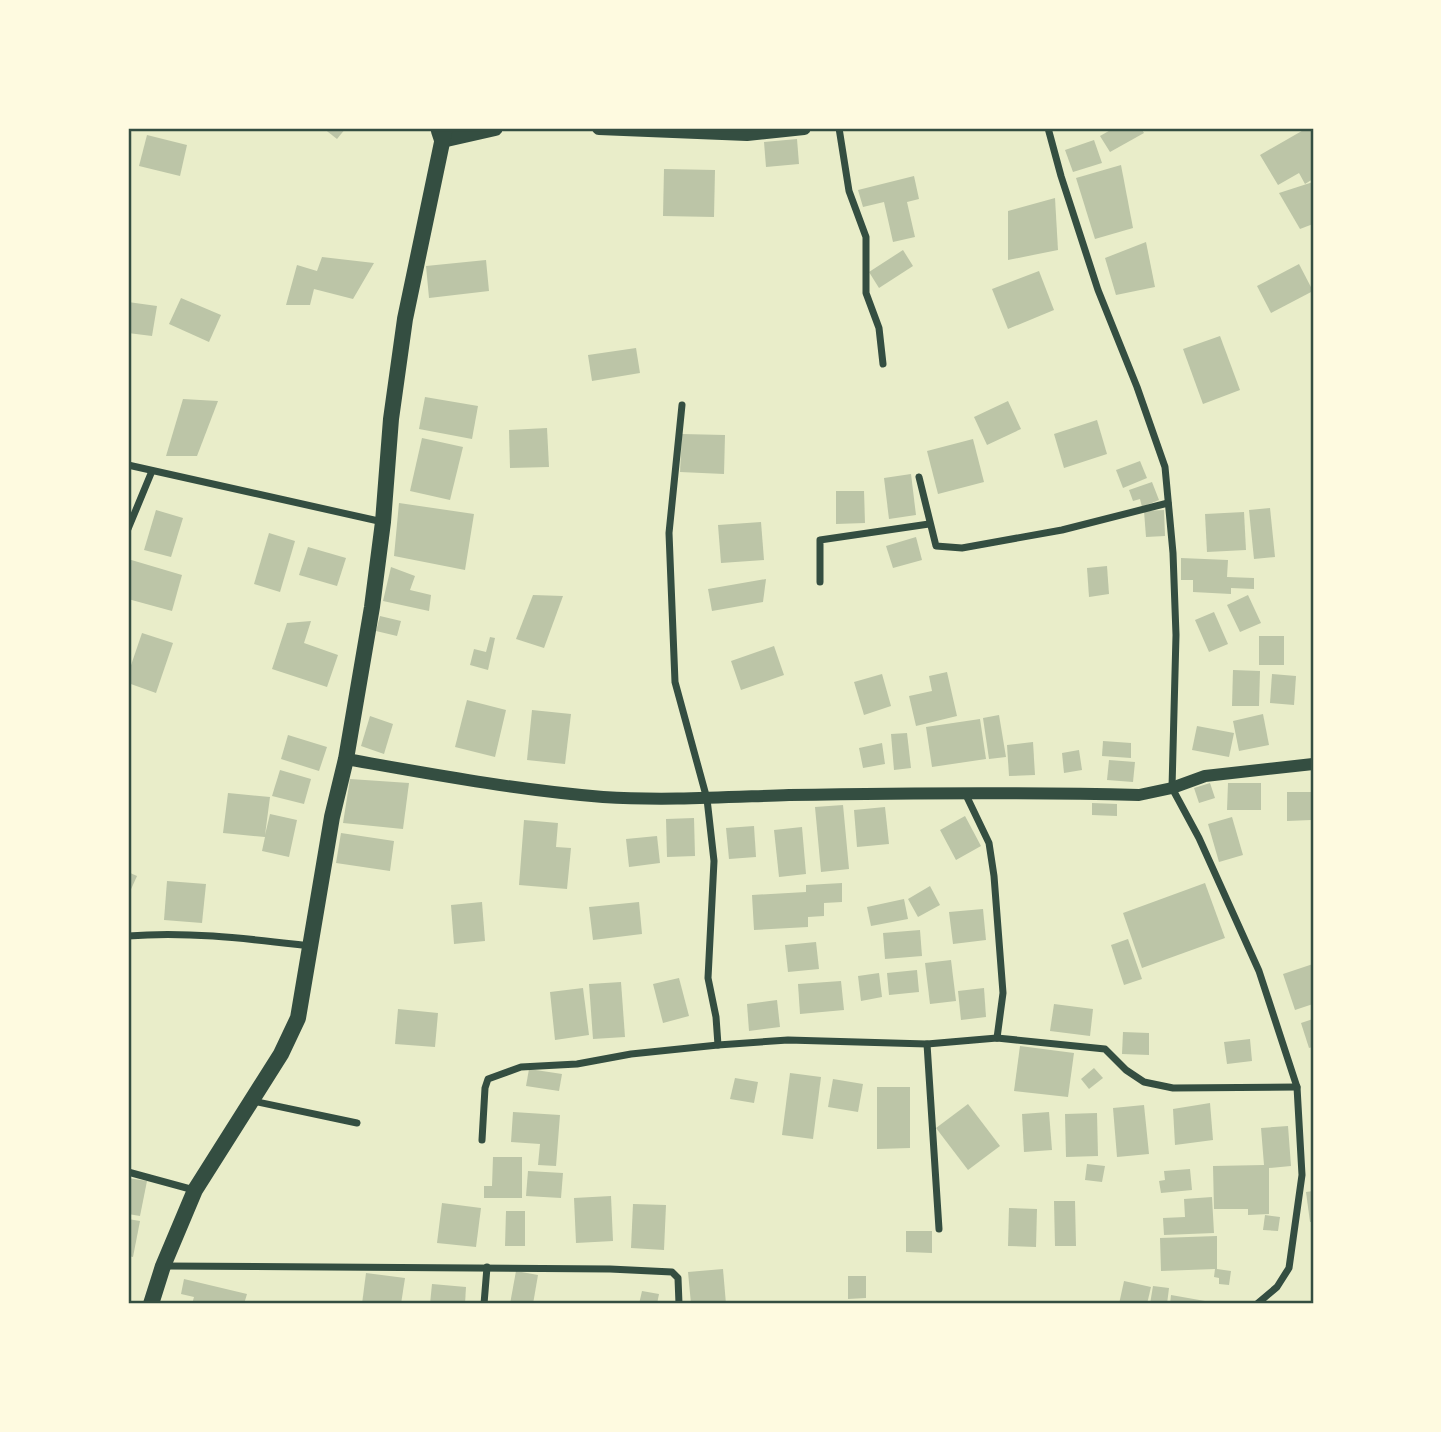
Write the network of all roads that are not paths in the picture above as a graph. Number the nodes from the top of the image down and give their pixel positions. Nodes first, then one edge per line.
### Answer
1 (495, 128) edge
2 (599, 128) edge
3 (804, 128) edge
4 (839, 128) edge
5 (1048, 128) edge
6 (442, 132) edge
7 (883, 364) dead end
8 (682, 405) dead end
9 (128, 465) edge
10 (152, 471) junction
11 (919, 477) dead end
12 (1168, 503) junction
13 (383, 522) junction
14 (929, 524) junction
15 (128, 530) edge
16 (820, 582) dead end
17 (346, 759) junction
18 (1313, 764) edge
19 (1172, 788) junction
20 (966, 794) junction
21 (707, 799) junction
22 (128, 936) edge
23 (312, 946) junction
24 (997, 1038) junction
25 (928, 1044) junction
26 (718, 1045) junction
27 (1297, 1087) junction
28 (253, 1101) junction
29 (357, 1123) dead end
30 (482, 1140) dead end
31 (128, 1172) edge
32 (195, 1190) junction
33 (939, 1229) dead end
34 (163, 1266) junction
35 (487, 1267) junction
36 (151, 1304) edge
37 (484, 1304) edge
38 (679, 1304) edge
39 (1257, 1304) edge

1 - 6 main road
2 - 3 main road
4 - 7 street
5 - 12 street
6 - 13 main road
8 - 21 street
9 - 10 street
10 - 13 street
10 - 15 street
11 - 14 street
12 - 14 street
12 - 19 street
13 - 17 main road
14 - 16 street
17 - 21 street
17 - 23 main road
18 - 19 street
19 - 20 street
19 - 27 street
20 - 21 street
20 - 24 street
21 - 26 street
22 - 23 street
23 - 28 main road
24 - 25 street
24 - 27 street
25 - 26 street
25 - 33 street
26 - 30 street
27 - 39 street
28 - 29 street
28 - 32 main road
31 - 32 street
32 - 34 main road
34 - 35 street
34 - 36 main road
35 - 37 street
35 - 38 street

